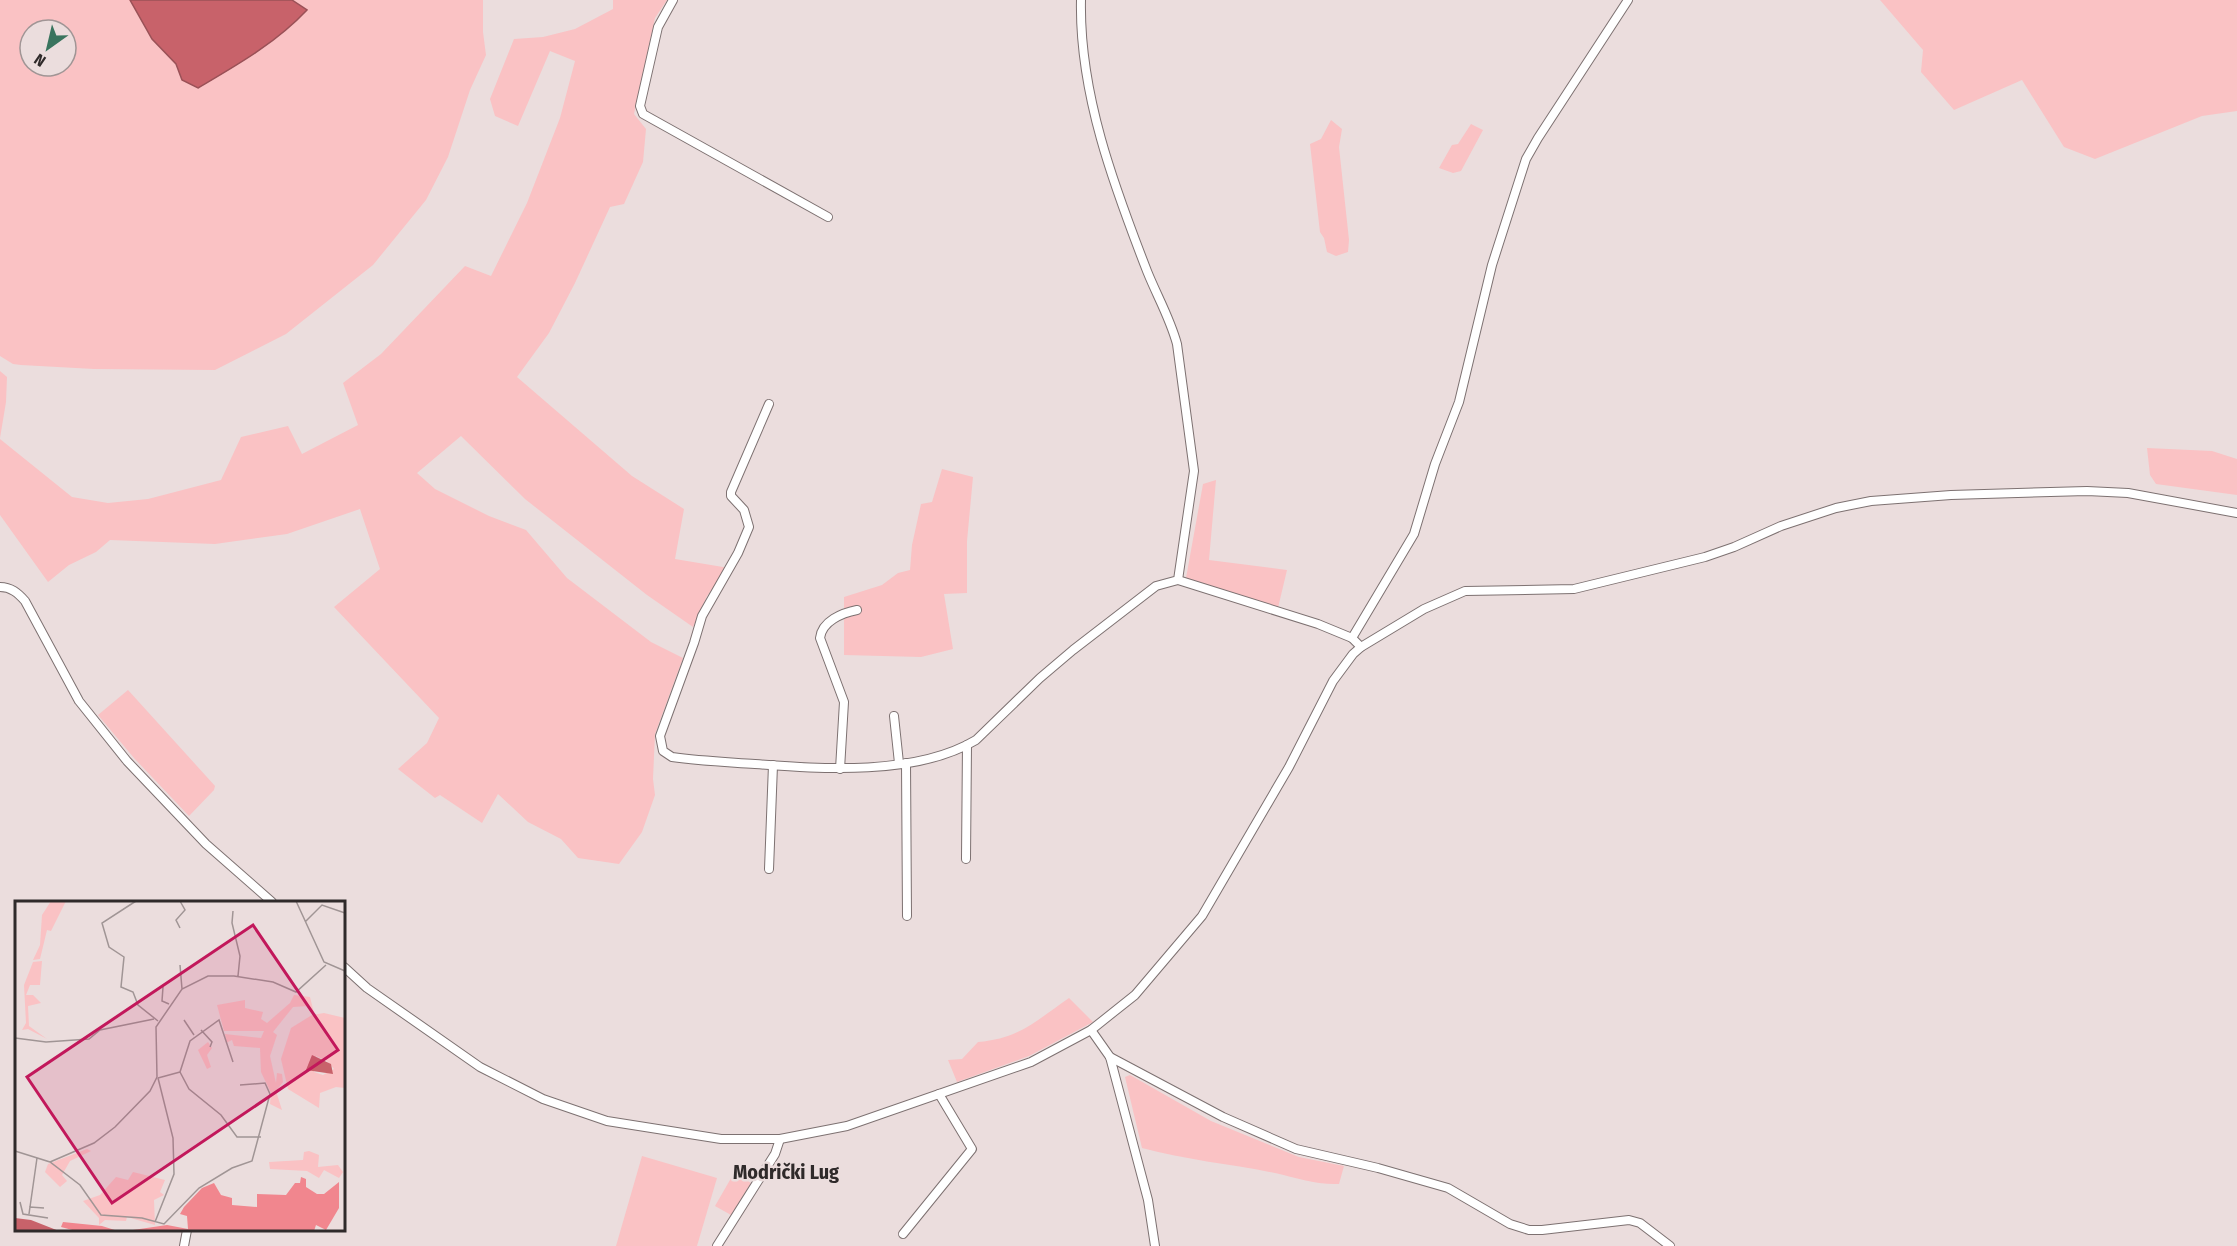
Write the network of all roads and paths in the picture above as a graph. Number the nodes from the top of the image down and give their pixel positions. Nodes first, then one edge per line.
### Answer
1 (673, 0) edge
2 (1081, 0) edge
3 (1628, 0) edge
4 (828, 217) dead end
5 (769, 404) dead end
6 (2237, 513) edge
7 (1178, 580) junction
8 (0, 587) edge
9 (857, 610) dead end
10 (1352, 638) junction
11 (1361, 647) junction
12 (894, 716) dead end
13 (967, 745) junction
14 (903, 763) junction
15 (773, 765) junction
16 (840, 769) junction
17 (966, 859) dead end
18 (770, 869) dead end
19 (270, 901) edge
20 (907, 916) dead end
21 (345, 968) edge
22 (1091, 1030) junction
23 (1110, 1058) junction
24 (939, 1094) junction
25 (780, 1139) junction
26 (187, 1231) edge
27 (903, 1234) dead end
28 (184, 1246) edge
29 (717, 1246) edge
30 (1155, 1246) edge
31 (1670, 1246) edge

1 - 4 street
2 - 7 street
3 - 10 street
5 - 15 street
6 - 11 street
7 - 10 street
7 - 13 street
8 - 19 street
9 - 16 street
10 - 11 street
11 - 22 street
12 - 14 street
13 - 14 street
13 - 17 street
14 - 16 street
14 - 20 street
15 - 16 street
15 - 18 street
21 - 25 street
22 - 23 street
22 - 24 street
23 - 30 street
23 - 31 street
24 - 25 street
24 - 27 street
25 - 29 street
26 - 28 street

